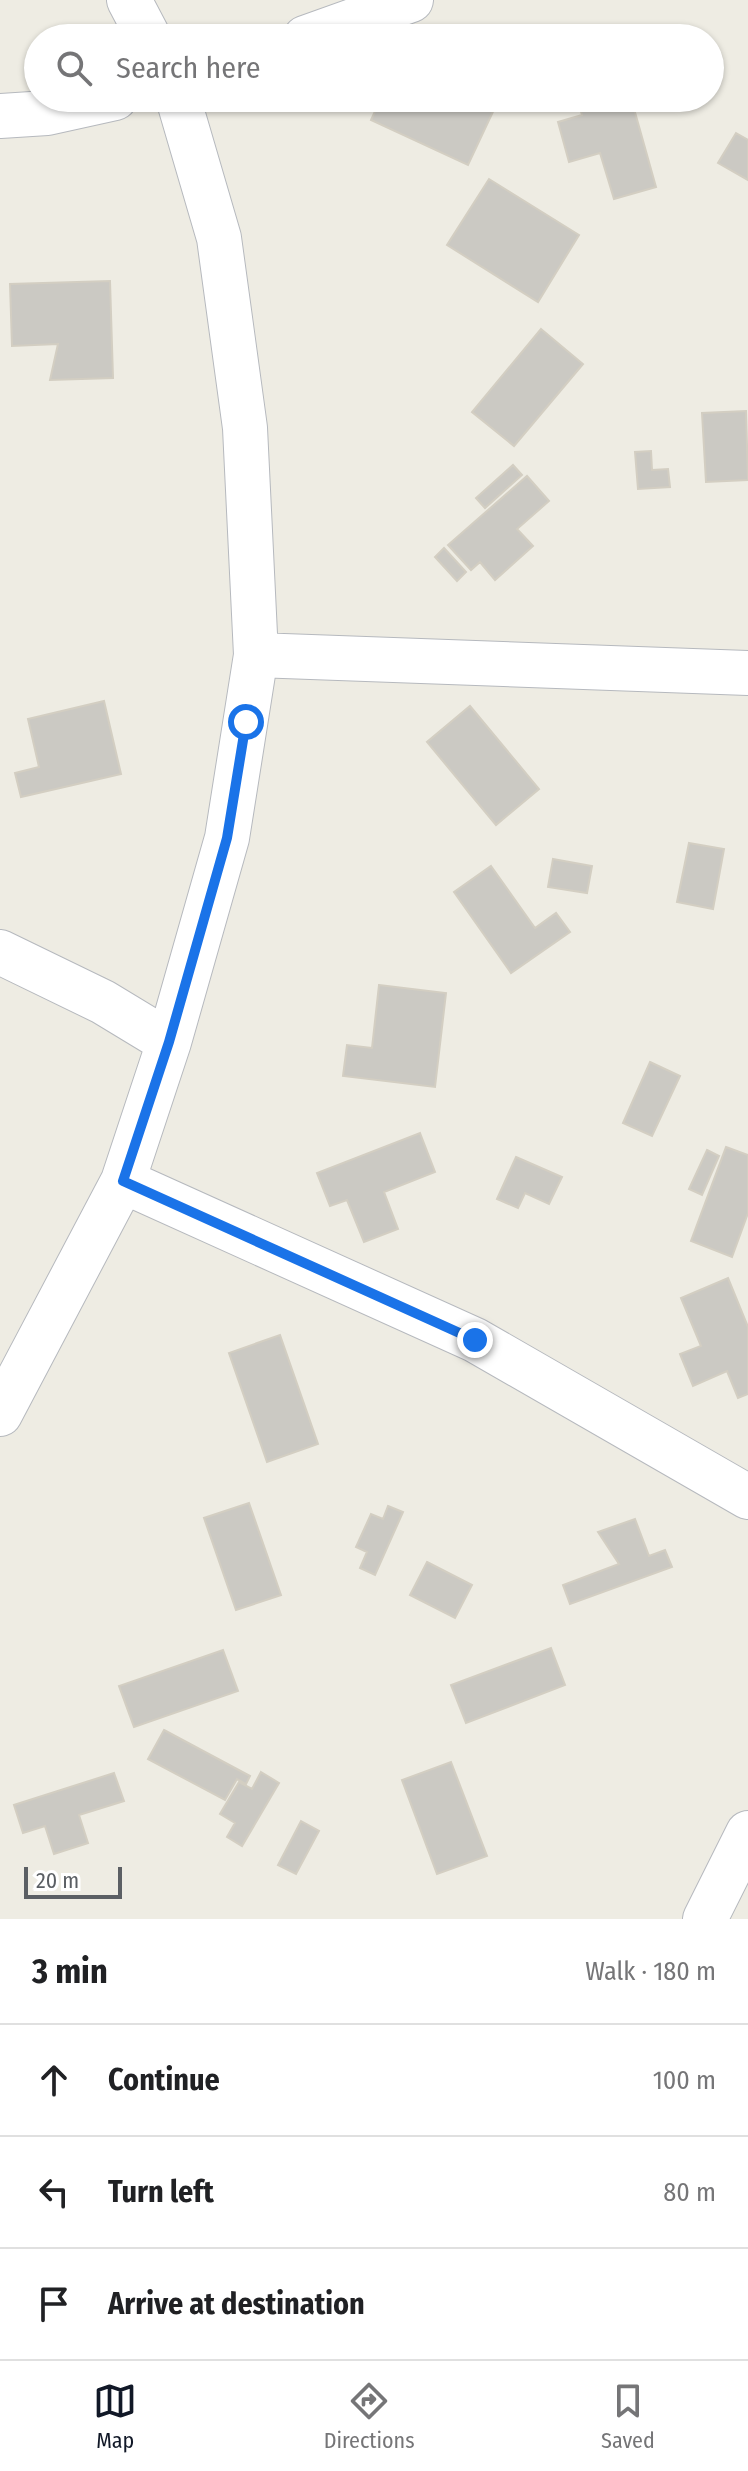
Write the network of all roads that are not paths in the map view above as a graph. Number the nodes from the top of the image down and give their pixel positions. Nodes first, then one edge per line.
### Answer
1 (129, 0) edge
2 (411, 0) edge
3 (142, 24) edge
4 (344, 24) edge
5 (52, 112) edge
6 (182, 112) edge
7 (0, 116) edge
8 (256, 655) junction
9 (748, 673) edge
10 (0, 952) edge
11 (169, 1042) junction
12 (123, 1181) junction
13 (0, 1414) edge
14 (748, 1497) edge
15 (748, 1833) edge
16 (705, 1919) edge

1 - 3 street
2 - 4 street
5 - 7 street
6 - 8 street
8 - 9 street
8 - 11 street
10 - 11 street
11 - 12 street
12 - 13 street
12 - 14 street
15 - 16 street

